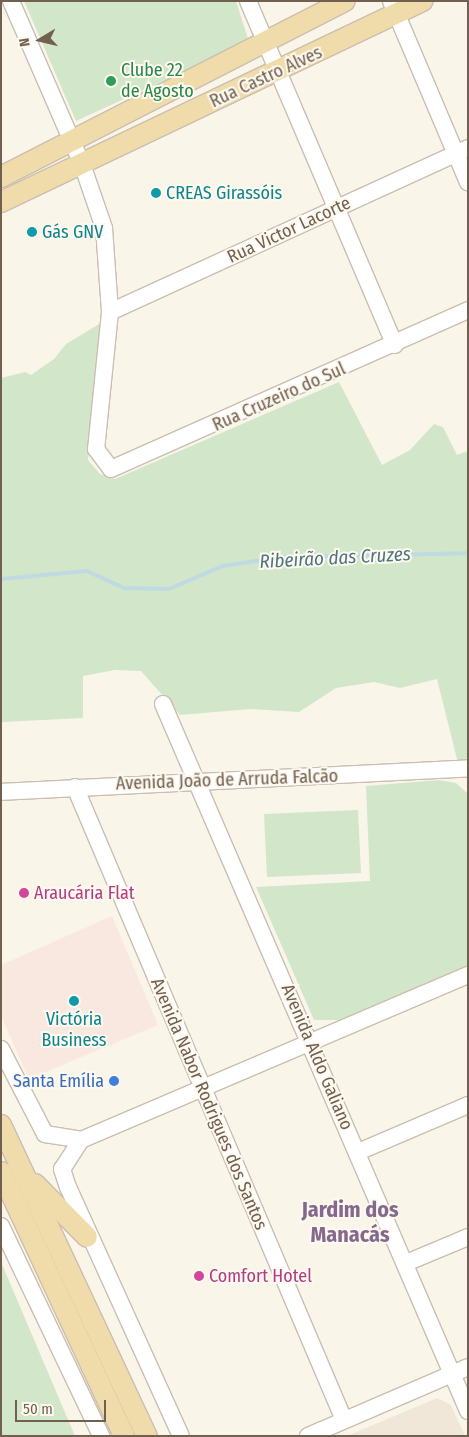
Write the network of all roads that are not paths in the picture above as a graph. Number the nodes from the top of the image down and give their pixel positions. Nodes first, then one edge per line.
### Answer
1 (11, 1) edge
2 (248, 1) edge
3 (346, 1) edge
4 (422, 1) edge
5 (394, 8) edge
6 (266, 42) junction
7 (279, 72) junction
8 (73, 143) junction
9 (462, 150) edge
10 (82, 164) junction
11 (1, 177) edge
12 (468, 182) edge
13 (1, 202) edge
14 (336, 209) junction
15 (468, 310) edge
16 (110, 312) junction
17 (395, 345) junction
18 (163, 704) dead end
19 (465, 773) edge
20 (199, 781) junction
21 (75, 787) junction
22 (1, 792) edge
23 (468, 975) edge
24 (312, 1043) junction
25 (1, 1049) edge
26 (202, 1090) junction
27 (468, 1105) edge
28 (1, 1125) edge
29 (81, 1140) junction
30 (358, 1152) junction
31 (1, 1172) edge
32 (25, 1174) junction
33 (1, 1226) edge
34 (88, 1237) junction
35 (468, 1237) edge
36 (406, 1263) junction
37 (468, 1367) edge
38 (452, 1374) junction
39 (468, 1411) edge
40 (344, 1420) junction
41 (101, 1436) edge
42 (124, 1436) edge
43 (147, 1436) edge
44 (181, 1436) edge
45 (308, 1436) edge

1 - 8 street
2 - 6 street
3 - 6 main road, Rua Castro Alves
4 - 5 main road, Rua Castro Alves
5 - 7 main road, Rua Castro Alves
5 - 9 street
6 - 7 street
6 - 8 main road, Rua Castro Alves
7 - 10 main road, Rua Castro Alves
7 - 14 street
8 - 10 street
8 - 11 main road, Rua Castro Alves
9 - 12 street
9 - 14 street, Rua Victor Lacorte
10 - 13 main road, Rua Castro Alves
10 - 16 street
14 - 16 street, Rua Victor Lacorte
14 - 17 street
15 - 17 street, Rua Cruzeiro do Sul
16 - 17 street, Rua Cruzeiro do Sul
18 - 20 street, Avenida Aldo Galiano
19 - 20 street, Avenida João de Arruda Falcão
20 - 21 street, Avenida João de Arruda Falcão
20 - 24 street, Avenida Aldo Galiano
21 - 22 street, Avenida João de Arruda Falcão
21 - 26 street, Avenida Nabor Rodrigues dos Santos
23 - 24 street
24 - 26 street
24 - 30 street, Avenida Aldo Galiano
25 - 29 street
26 - 29 street
26 - 40 street, Avenida Nabor Rodrigues dos Santos
27 - 30 street
28 - 32 main road
29 - 34 street
30 - 36 street, Avenida Aldo Galiano
31 - 42 main road
32 - 34 main road
32 - 43 main road
33 - 41 street
34 - 44 street
35 - 36 street
36 - 38 street, Avenida Aldo Galiano
37 - 38 street
38 - 39 street, Avenida Aldo Galiano
38 - 40 street
40 - 45 street

